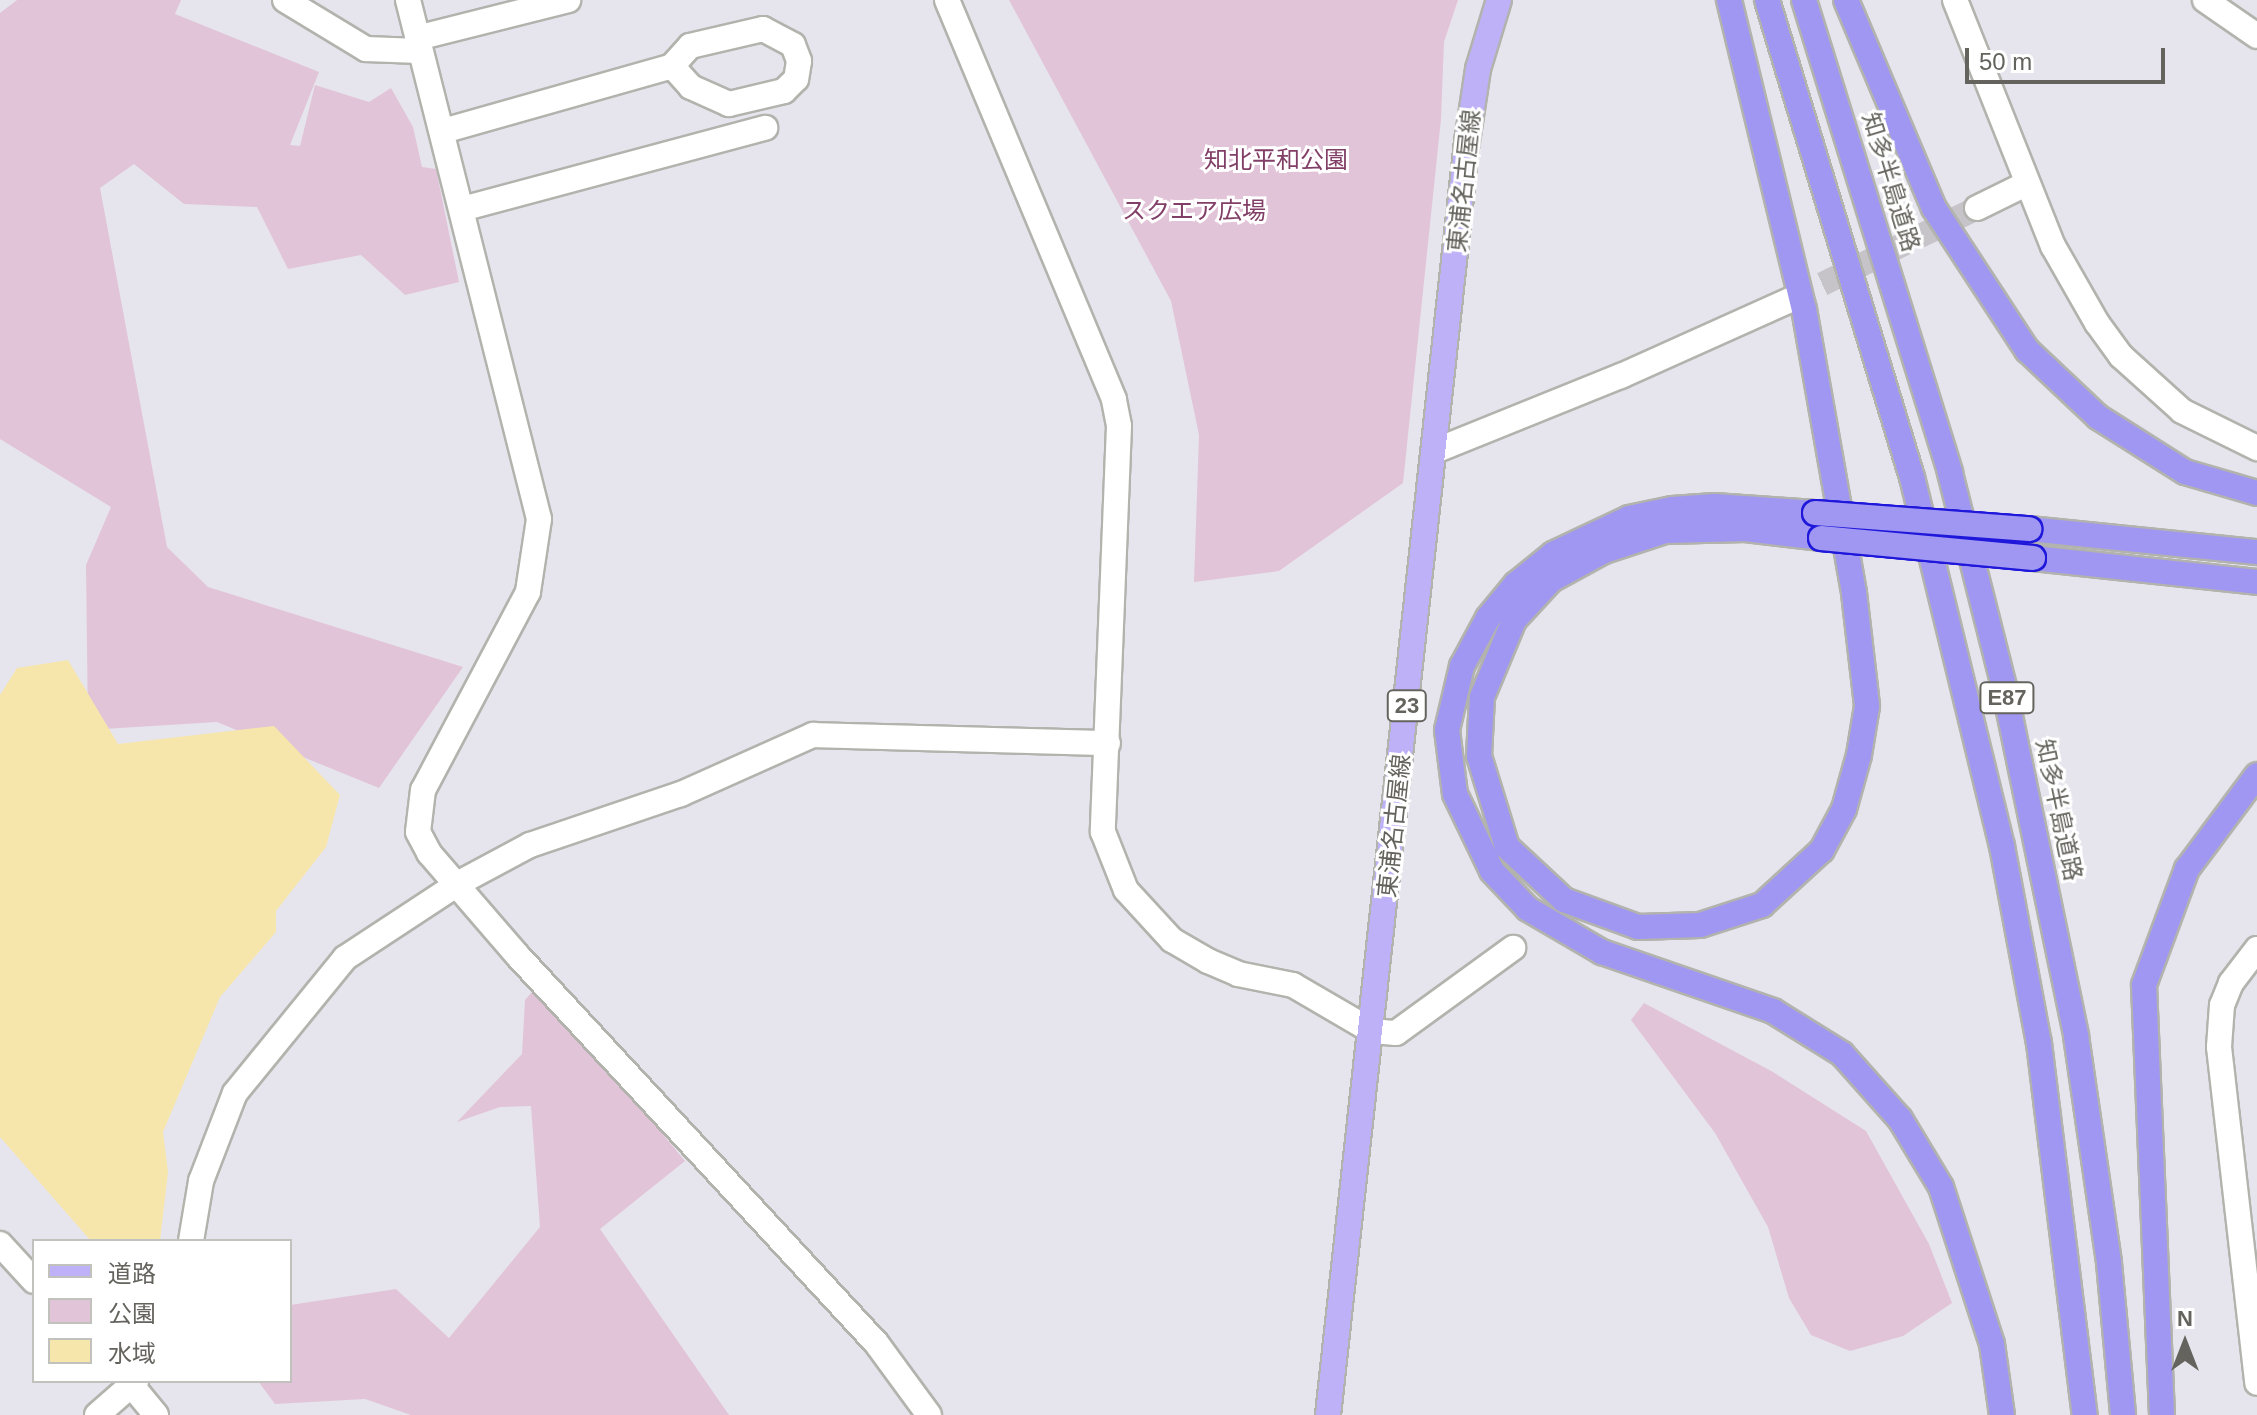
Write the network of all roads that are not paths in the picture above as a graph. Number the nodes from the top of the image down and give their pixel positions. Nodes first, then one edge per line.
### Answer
1 (285, 0) edge
2 (408, 0) edge
3 (568, 0) edge
4 (947, 0) edge
5 (1499, 0) edge
6 (1729, 0) edge
7 (1767, 0) edge
8 (1804, 0) edge
9 (1846, 0) edge
10 (1955, 0) edge
11 (2205, 0) edge
12 (2257, 36) edge
13 (418, 44) junction
14 (672, 66) junction
15 (765, 128) dead end
16 (443, 131) junction
17 (2026, 184) junction
18 (1977, 208) tunnel mouth
19 (462, 209) junction
20 (1790, 300) tunnel mouth
21 (2257, 448) edge
22 (1435, 451) junction
23 (2257, 493) edge
24 (2257, 552) edge
25 (2257, 582) edge
26 (1108, 743) junction
27 (2257, 775) edge
28 (459, 883) junction
29 (1513, 948) dead end
30 (2257, 949) edge
31 (1372, 1031) junction
32 (191, 1239) edge
33 (0, 1244) edge
34 (32, 1279) edge
35 (131, 1383) edge
36 (133, 1383) edge
37 (2257, 1383) edge
38 (97, 1415) edge
39 (156, 1415) edge
40 (929, 1415) edge
41 (1328, 1415) edge
42 (2002, 1415) edge
43 (2085, 1415) edge
44 (2123, 1415) edge
45 (2162, 1415) edge

1 - 13 street
2 - 13 street
3 - 13 street
4 - 26 street
5 - 22 main road, 東浦名古屋線 / 23
6 - 25 highway, bridge
7 - 43 highway, E87
8 - 44 highway, 知多半島道路 / E87
9 - 23 highway
10 - 17 street
11 - 12 street
13 - 16 street
14 - 14 street
14 - 16 street
15 - 19 street
16 - 19 street
17 - 18 street
17 - 21 street
19 - 28 street
20 - 22 street
22 - 31 main road, 東浦名古屋線 / 23
24 - 42 highway, bridge
26 - 28 street
26 - 31 street
27 - 45 highway
28 - 32 street
28 - 40 street
29 - 31 street
30 - 37 street
31 - 41 main road, 東浦名古屋線 / 23
33 - 34 street
35 - 38 street
36 - 39 street

